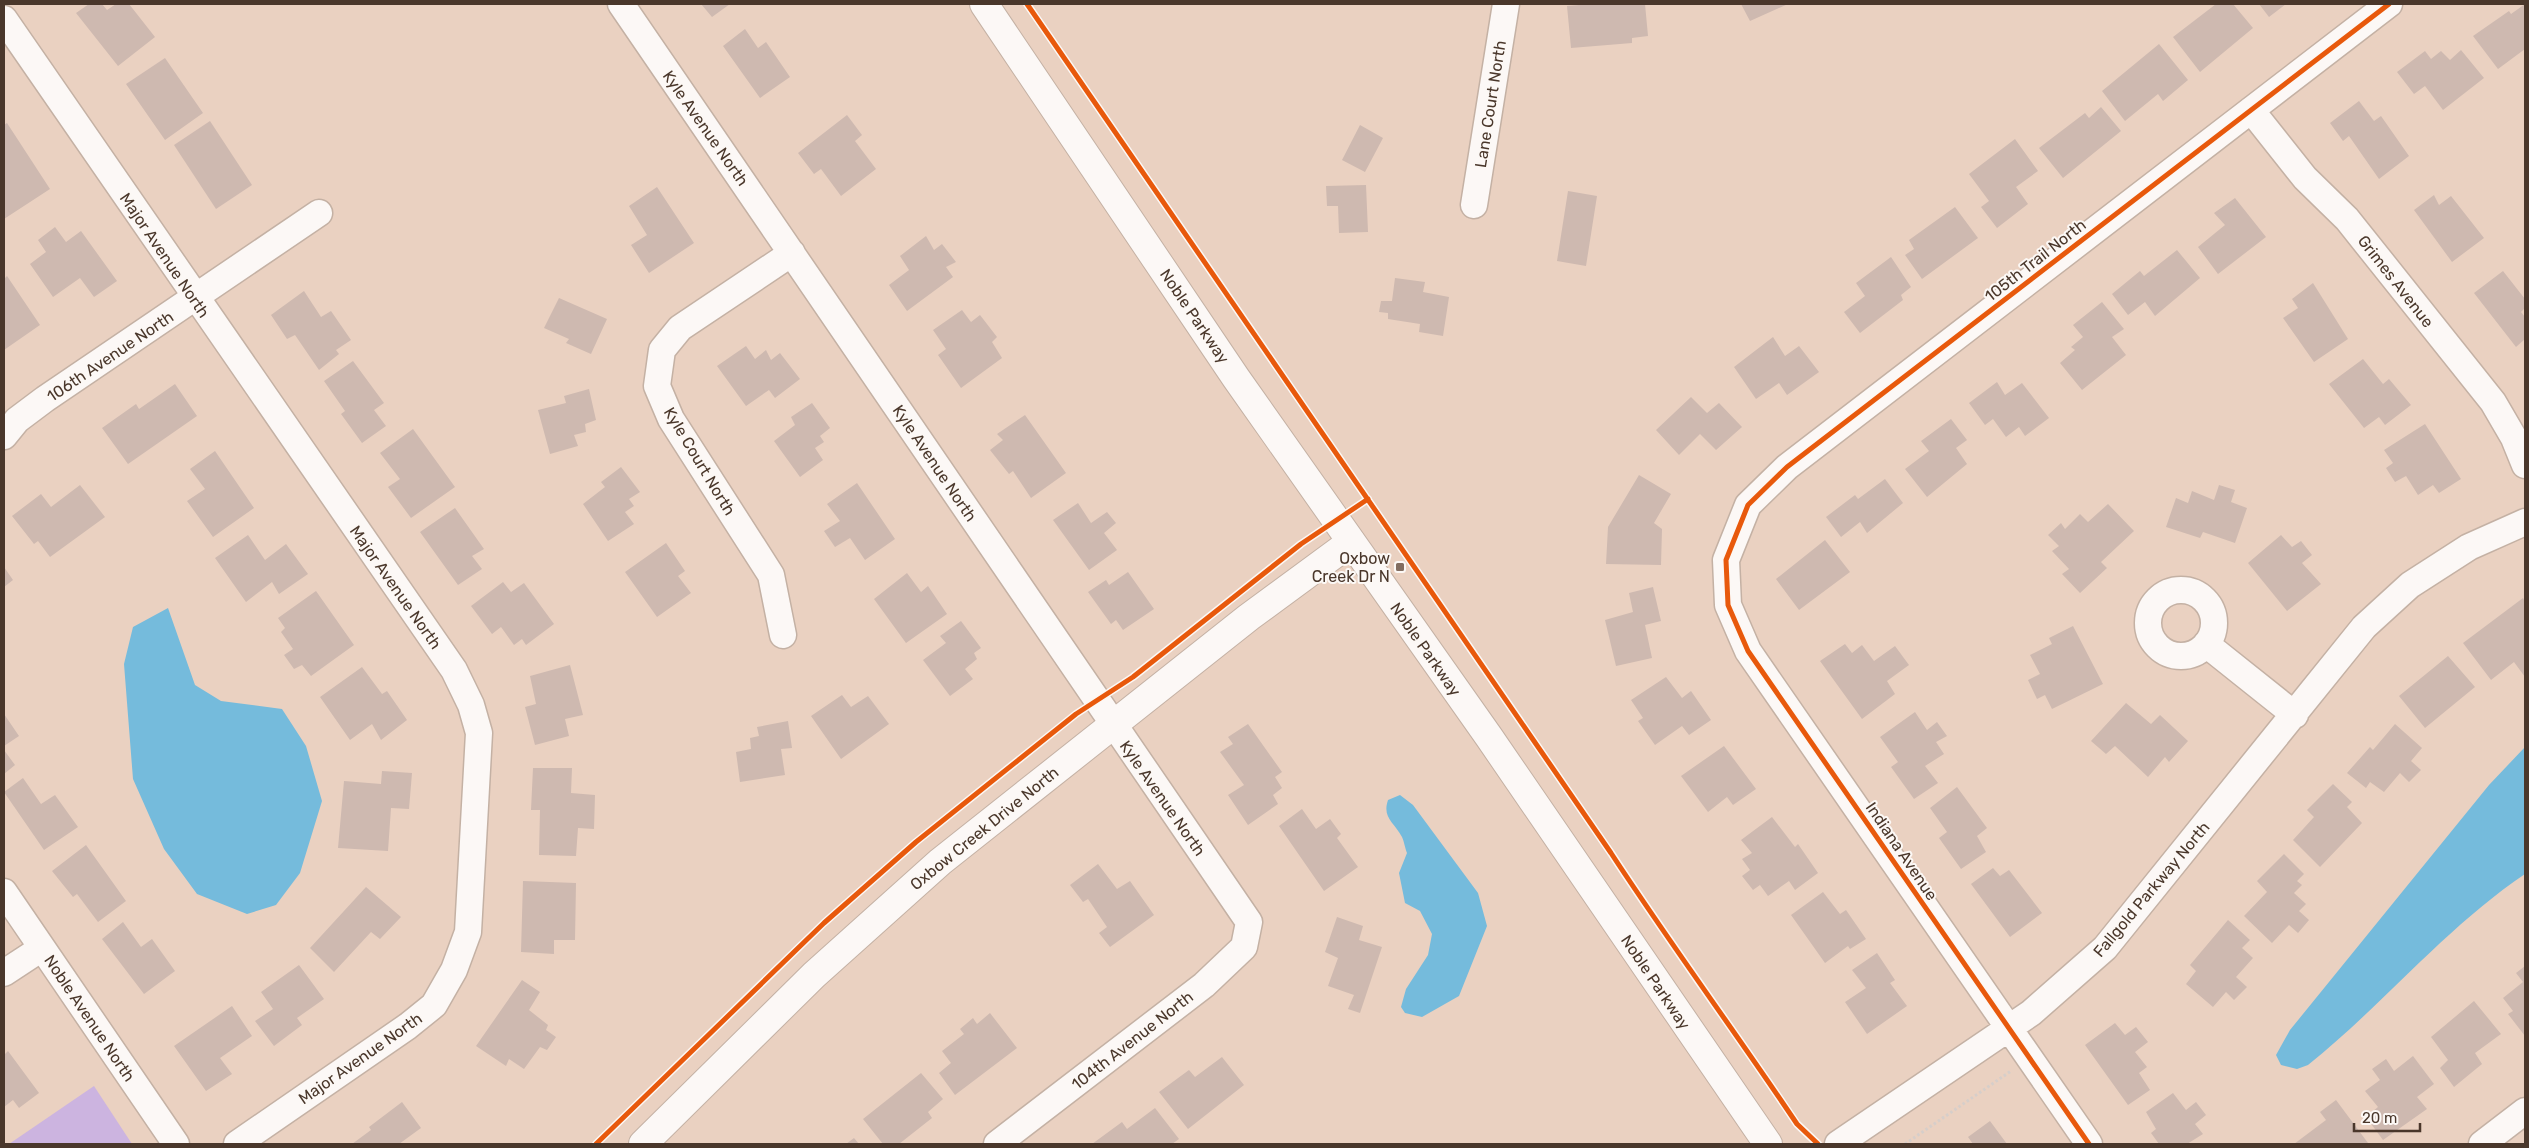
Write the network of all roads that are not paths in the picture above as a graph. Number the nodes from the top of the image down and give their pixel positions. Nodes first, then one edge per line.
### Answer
1 (621, 4) edge
2 (984, 4) edge
3 (1506, 4) edge
4 (2389, 4) edge
5 (4, 19) edge
6 (2251, 110) junction
7 (1474, 204) dead end
8 (319, 213) dead end
9 (792, 253) junction
10 (195, 298) junction
11 (4, 436) edge
12 (2525, 465) edge
13 (2525, 522) edge
14 (1351, 542) junction
15 (1726, 560) joint
16 (783, 635) dead end
17 (2206, 644) dead end
18 (2295, 715) junction
19 (1112, 725) junction
20 (4, 892) edge
21 (1249, 922) joint
22 (42, 948) junction
23 (4, 973) edge
24 (2006, 1028) junction
25 (2525, 1111) edge
26 (176, 1144) edge
27 (237, 1144) edge
28 (643, 1144) edge
29 (997, 1144) edge
30 (1768, 1144) edge
31 (1838, 1144) edge
32 (2089, 1144) edge
33 (2482, 1144) edge

1 - 9 street, Kyle Avenue North
2 - 14 main road, Noble Parkway
3 - 7 street, Lane Court North
4 - 6 street, 105th Trail North
5 - 10 street, Major Avenue North
6 - 12 street, Grimes Avenue
6 - 15 street, 105th Trail North
8 - 10 street, 106th Avenue North
9 - 16 street, Kyle Court North
9 - 19 street, Kyle Avenue North
10 - 11 street, 106th Avenue North
10 - 27 street, Major Avenue North
13 - 18 street, Fallgold Parkway North
14 - 19 main road, Oxbow Creek Drive North
14 - 30 main road, Noble Parkway
15 - 24 street, Indiana Avenue
17 - 18 street
18 - 24 street, Fallgold Parkway North
19 - 21 street, Kyle Avenue North
19 - 28 main road, Oxbow Creek Drive North
20 - 22 street, Noble Avenue North
21 - 29 street, 104th Avenue North
22 - 23 street
22 - 26 street, Noble Avenue North
24 - 31 street, Fallgold Parkway North
24 - 32 street, Indiana Avenue
25 - 33 street

